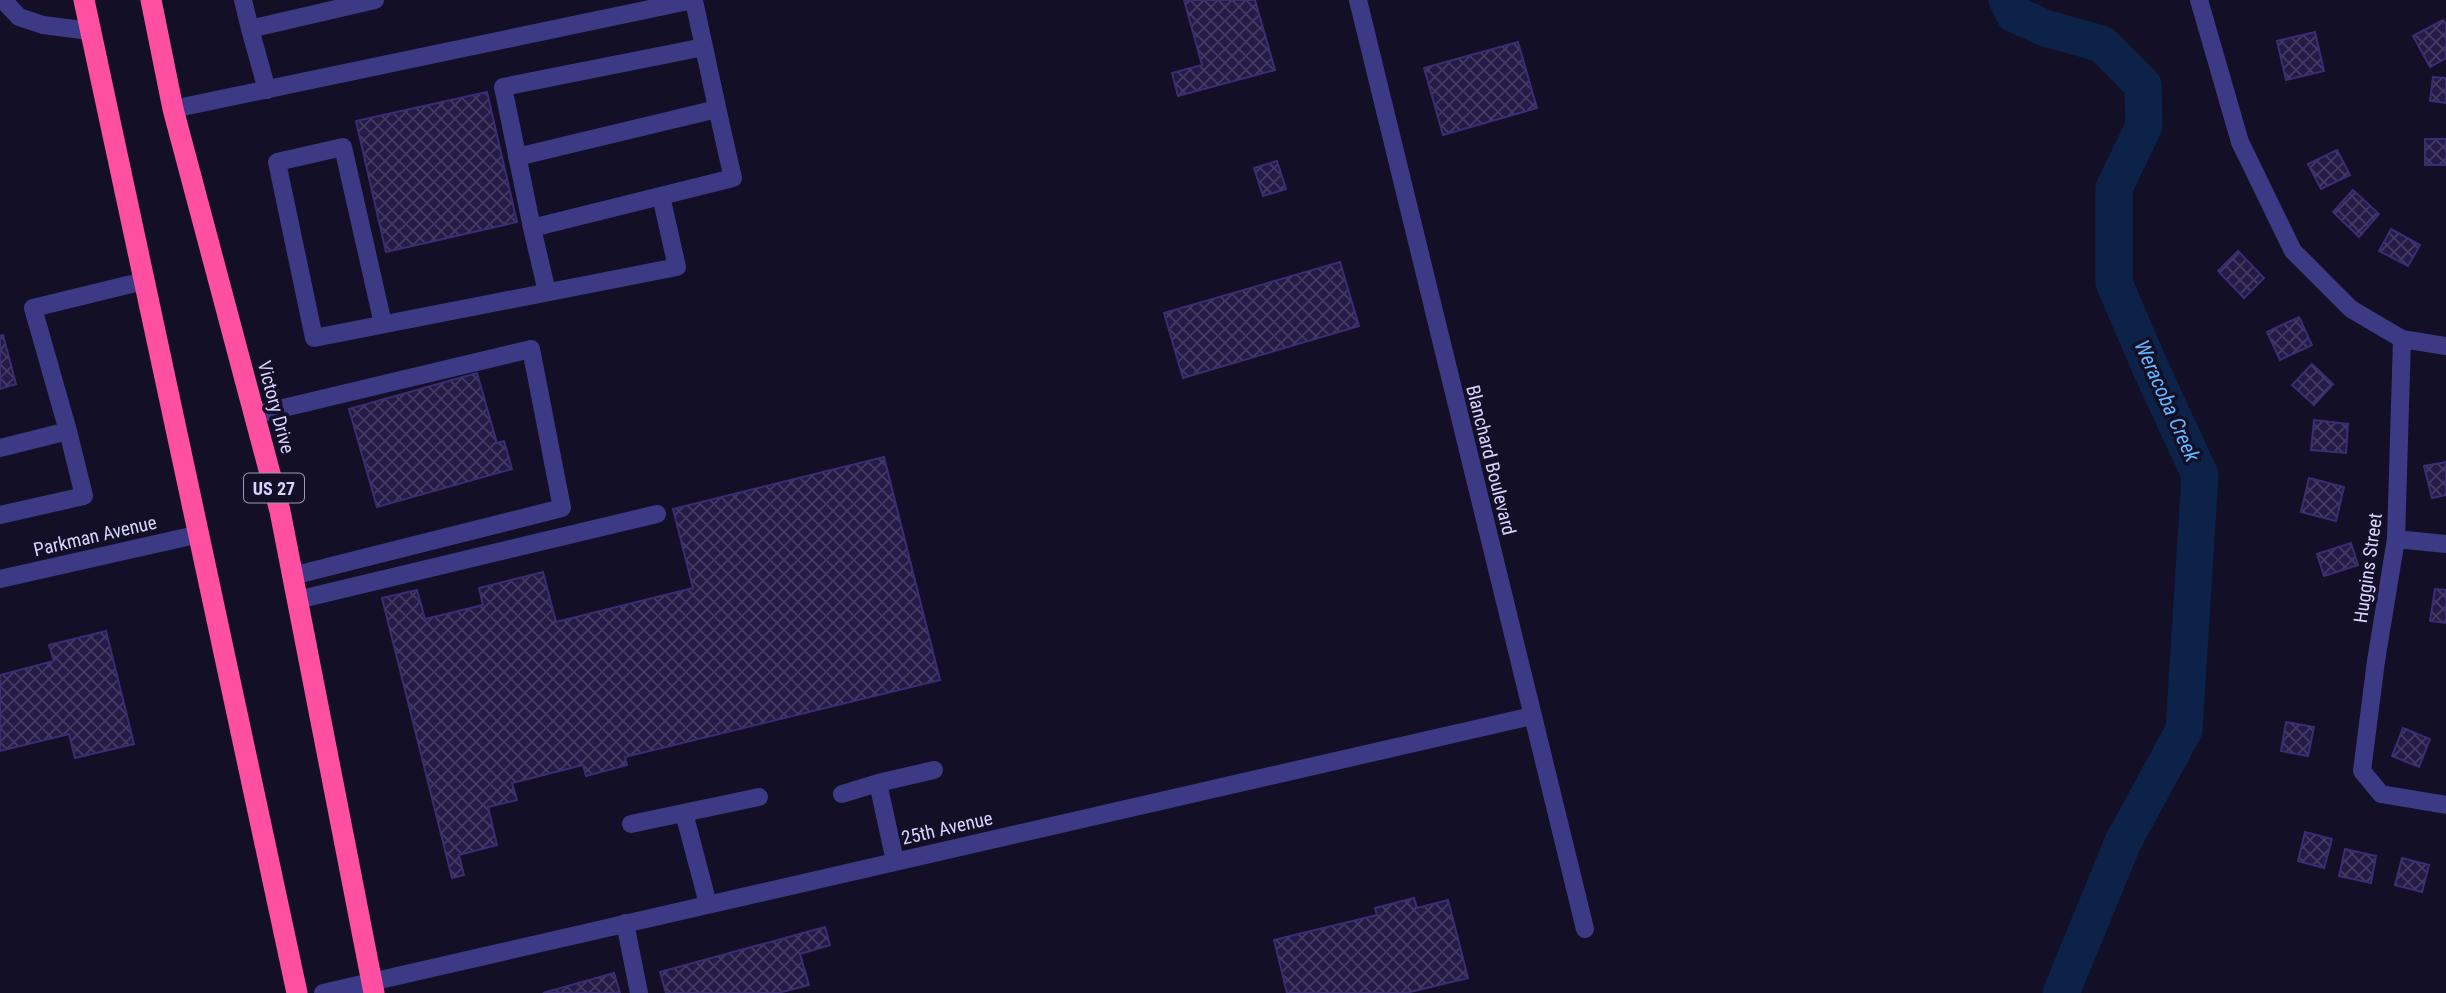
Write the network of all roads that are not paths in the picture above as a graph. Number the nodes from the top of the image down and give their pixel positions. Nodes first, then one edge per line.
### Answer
1 (3, 0) edge
2 (84, 0) edge
3 (151, 0) edge
4 (243, 0) edge
5 (375, 0) edge
6 (1358, 0) edge
7 (2199, 0) edge
8 (693, 1) edge
9 (250, 29) junction
10 (90, 31) junction
11 (704, 47) junction
12 (267, 90) junction
13 (173, 109) junction
14 (717, 109) junction
15 (517, 157) junction
16 (661, 196) junction
17 (532, 228) junction
18 (144, 281) junction
19 (547, 292) junction
20 (383, 324) junction
21 (2402, 340) junction
22 (2446, 346) edge
23 (254, 415) junction
24 (68, 431) junction
25 (0, 448) edge
26 (657, 514) dead end
27 (0, 515) edge
28 (200, 534) junction
29 (2396, 539) junction
30 (2446, 544) edge
31 (292, 576) junction
32 (0, 579) edge
33 (297, 600) junction
34 (1532, 716) junction
35 (934, 770) dead end
36 (878, 783) junction
37 (842, 794) dead end
38 (759, 797) dead end
39 (2446, 804) edge
40 (684, 813) junction
41 (631, 824) dead end
42 (895, 861) junction
43 (708, 904) junction
44 (625, 923) junction
45 (1585, 929) dead end
46 (372, 987) edge
47 (297, 993) edge
48 (323, 993) edge
49 (639, 993) edge

1 - 10 street
2 - 10 highway
3 - 13 highway, Victory Drive / US 27
4 - 9 street
5 - 9 street
6 - 34 street, Blanchard Boulevard
7 - 21 street
8 - 11 street
8 - 12 street
9 - 12 street
10 - 18 highway
11 - 14 street
11 - 15 street
12 - 13 street
13 - 23 highway, Victory Drive / US 27
14 - 15 street
14 - 16 street
15 - 17 street
16 - 17 street
16 - 19 street
17 - 19 street
18 - 24 street
18 - 28 highway
19 - 20 street
20 - 20 street
21 - 22 street
21 - 29 street, Huggins Street
23 - 31 highway, Victory Drive / US 27
23 - 31 street
24 - 25 street
24 - 27 street
26 - 33 street
28 - 32 street, Parkman Avenue
28 - 47 highway
29 - 30 street
29 - 39 street, Huggins Street
31 - 33 highway, Victory Drive / US 27
33 - 46 highway, Victory Drive / US 27
34 - 42 street, 25th Avenue
34 - 45 street, Blanchard Boulevard
35 - 36 street
36 - 37 street
36 - 42 street
38 - 40 street
40 - 41 street
40 - 43 street
42 - 43 street, 25th Avenue
43 - 44 street, 25th Avenue
44 - 46 street, 25th Avenue
44 - 49 street
46 - 48 street, 25th Avenue

